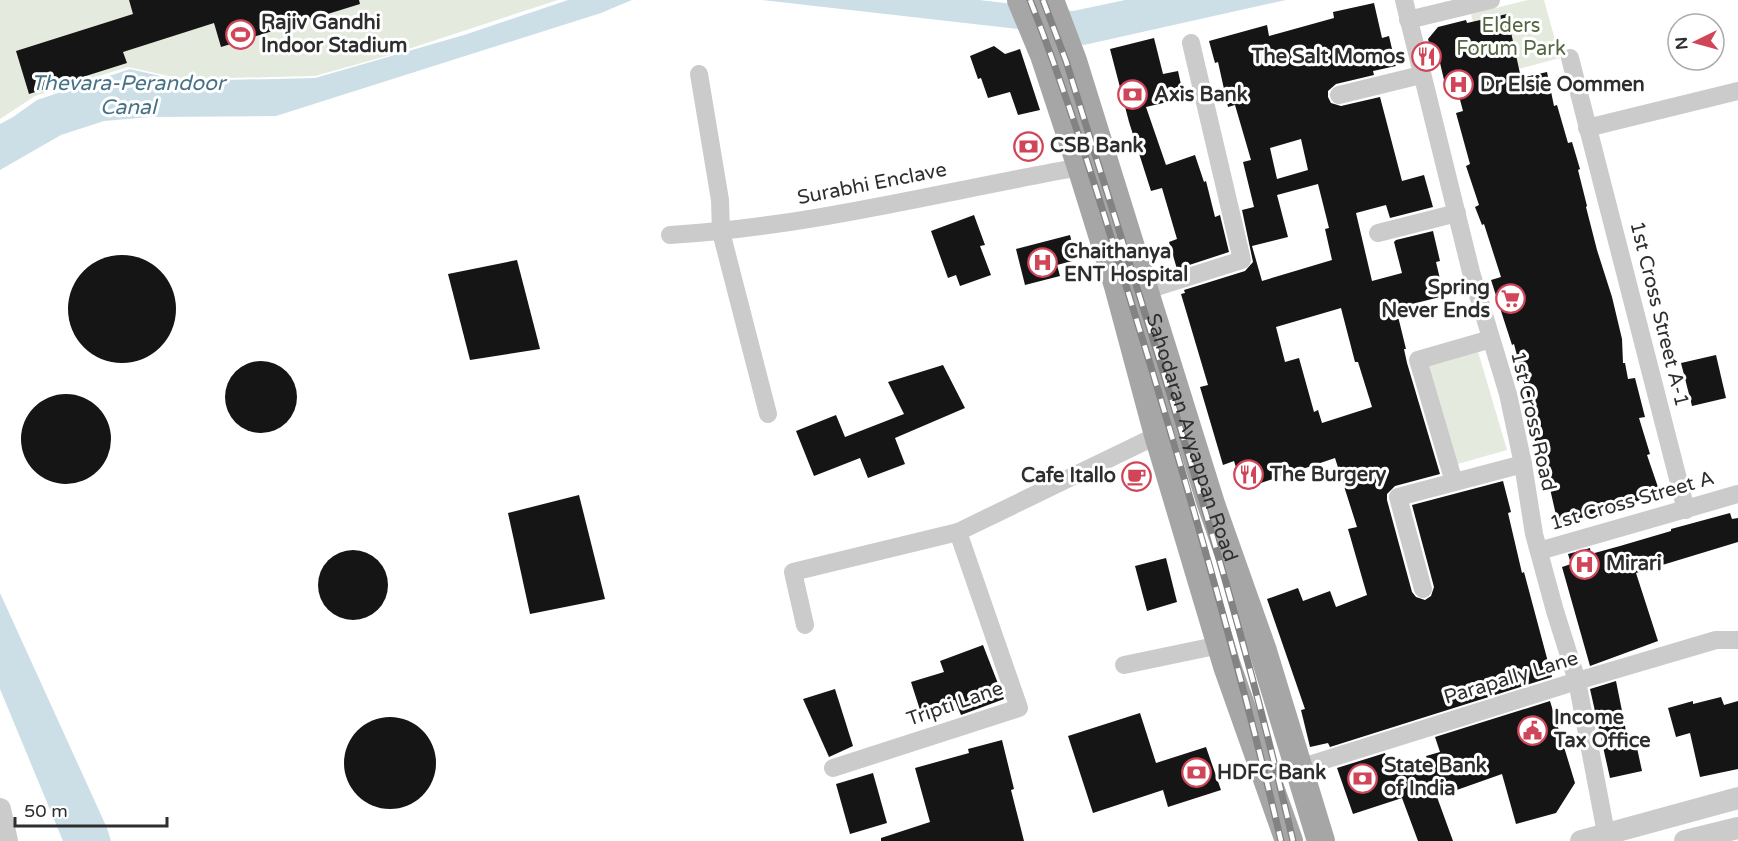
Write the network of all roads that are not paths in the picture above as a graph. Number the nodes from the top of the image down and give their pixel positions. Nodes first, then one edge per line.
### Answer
1 (1404, 0) edge
2 (1491, 0) edge
3 (1036, 1) edge
4 (1408, 20) junction
5 (1191, 43) dead end
6 (1570, 58) dead end
7 (699, 74) dead end
8 (1421, 75) junction
9 (1738, 91) edge
10 (1340, 95) dead end
11 (1587, 129) junction
12 (1081, 168) junction
13 (1457, 213) junction
14 (721, 232) junction
15 (1378, 233) dead end
16 (669, 235) dead end
17 (1144, 291) junction
18 (1491, 339) junction
19 (768, 414) dead end
20 (1158, 435) junction
21 (1523, 464) junction
22 (1454, 482) junction
23 (1738, 494) edge
24 (1686, 510) junction
25 (958, 532) junction
26 (1539, 551) junction
27 (1423, 589) dead end
28 (805, 625) dead end
29 (1738, 640) edge
30 (1263, 651) junction
31 (1224, 656) junction
32 (1124, 665) dead end
33 (1577, 681) junction
34 (833, 768) dead end
35 (1299, 768) junction
36 (1738, 798) edge
37 (0, 809) edge
38 (1690, 810) junction
39 (1738, 828) edge
40 (1607, 837) edge
41 (1693, 840) edge
42 (7, 841) edge
43 (1289, 841) edge
44 (1321, 841) edge
45 (1581, 841) edge

1 - 4 street, 1st Cross Road
2 - 4 street
3 - 12 main road, Sahodaran Ayyappan Road
3 - 17 main road, Sahodaran Ayyappan Road
4 - 8 street, 1st Cross Road
5 - 17 street
6 - 11 street, 1st Cross Street A-1
7 - 14 street
8 - 10 street
8 - 13 street, 1st Cross Road
9 - 11 street
11 - 24 street, 1st Cross Street A-1
12 - 14 street, Surabhi Enclave
12 - 20 main road, Sahodaran Ayyappan Road
13 - 15 street
13 - 18 street, 1st Cross Road
14 - 16 street, Surabhi Enclave
14 - 19 street
17 - 30 main road, Sahodaran Ayyappan Road
18 - 21 street, 1st Cross Road
18 - 22 street
20 - 25 street
20 - 31 main road, Sahodaran Ayyappan Road
21 - 22 street
21 - 26 street, 1st Cross Road
22 - 27 street
23 - 24 street, 1st Cross Street A
24 - 26 street, 1st Cross Street A
25 - 28 street
25 - 34 street, Tripti Lane
26 - 33 street, 1st Cross Road
29 - 33 street, Parapally Lane
30 - 31 main road
30 - 35 main road, Sahodaran Ayyappan Road
31 - 32 street
31 - 43 main road, Sahodaran Ayyappan Road
33 - 35 street, Parapally Lane
33 - 40 street, 1st Cross Road
35 - 44 main road, Sahodaran Ayyappan Road
36 - 38 street
37 - 42 street
38 - 40 street
38 - 41 street
39 - 41 street
40 - 45 street

